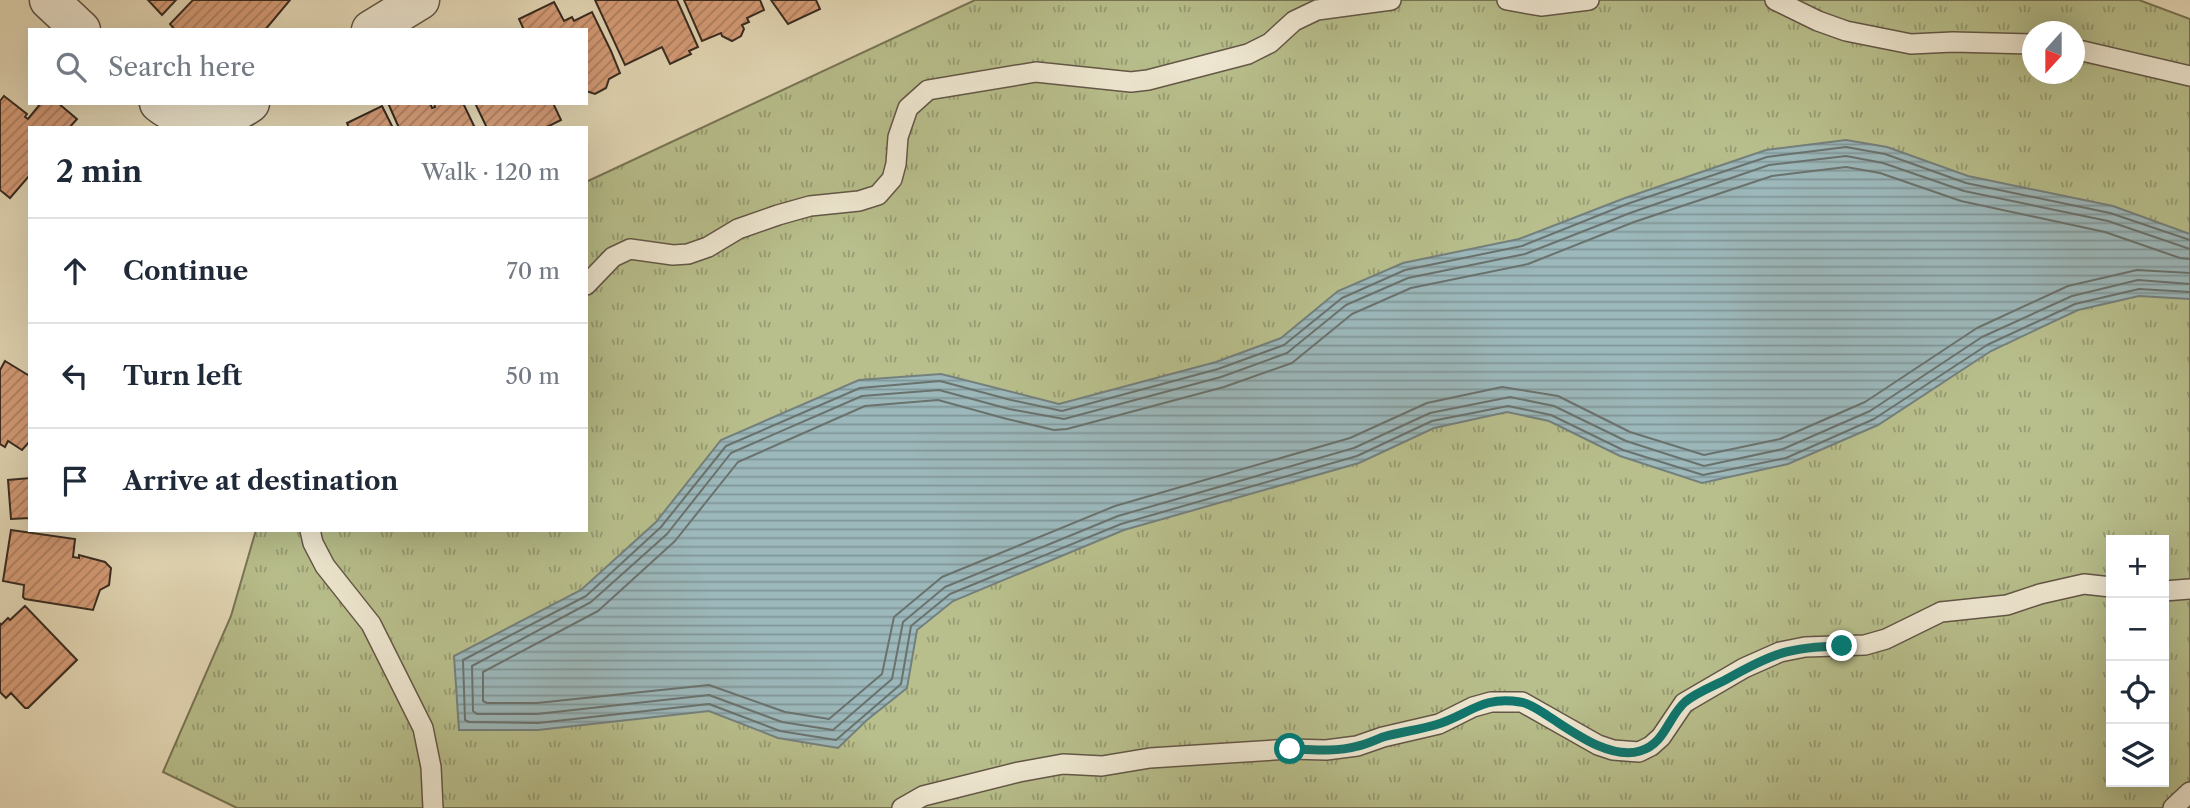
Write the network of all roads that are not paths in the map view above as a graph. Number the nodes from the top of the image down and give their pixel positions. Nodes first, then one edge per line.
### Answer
1 (50, 0) edge
2 (420, 0) edge
3 (1391, 0) edge
4 (1507, 0) edge
5 (1589, 0) edge
6 (1775, 0) edge
7 (79, 28) edge
8 (374, 28) edge
9 (2022, 44) edge
10 (2085, 51) edge
11 (2190, 76) edge
12 (162, 105) edge
13 (247, 105) edge
14 (588, 283) edge
15 (310, 532) edge
16 (2106, 586) edge
17 (2190, 589) edge
18 (2169, 591) edge
19 (2190, 792) edge
20 (433, 808) edge
21 (902, 808) edge
22 (2173, 808) edge

1 - 7 street
2 - 8 street
3 - 14 lane
4 - 5 lane
6 - 9 lane
10 - 11 lane
12 - 13 street
15 - 20 lane
16 - 21 lane
17 - 18 lane
19 - 22 lane

